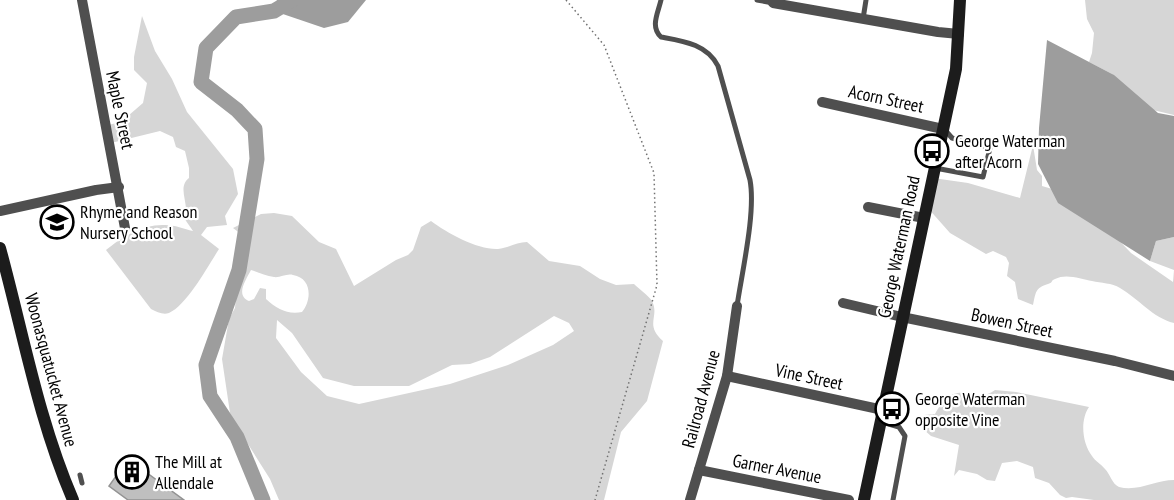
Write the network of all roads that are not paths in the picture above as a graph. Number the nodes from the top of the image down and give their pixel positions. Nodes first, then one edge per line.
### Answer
1 (82, 0) edge
2 (661, 0) edge
3 (757, 0) edge
4 (866, 0) edge
5 (960, 0) edge
6 (773, 3) joint
7 (863, 19) junction
8 (958, 34) junction
9 (822, 102) dead end
10 (944, 129) junction
11 (934, 168) junction
12 (118, 187) junction
13 (868, 207) dead end
14 (0, 211) edge
15 (924, 218) junction
16 (126, 228) dead end
17 (0, 248) edge
18 (4, 280) edge
19 (843, 303) dead end
20 (737, 306) joint
21 (902, 317) junction
22 (727, 376) junction
23 (1174, 376) edge
24 (882, 416) junction
25 (699, 470) junction
26 (80, 476) dead end
27 (82, 483) dead end
28 (73, 500) edge
29 (690, 500) edge
30 (849, 500) edge
31 (864, 500) edge
32 (893, 500) edge

1 - 12 street, Maple Street
2 - 20 lane
3 - 6 lane
4 - 7 lane
5 - 8 main road, George Waterman Road
6 - 7 street
7 - 8 street
8 - 10 main road, George Waterman Road
9 - 10 street, Acorn Street
10 - 11 main road, George Waterman Road
10 - 11 lane
11 - 15 main road, George Waterman Road
12 - 14 street
12 - 16 street, Maple Street
13 - 15 street
15 - 21 main road, George Waterman Road
17 - 18 main road, Woonasquatucket Avenue
18 - 28 main road, Woonasquatucket Avenue
19 - 21 street, Bowen Street
20 - 22 street, Railroad Avenue
21 - 23 street, Bowen Street
21 - 24 main road, George Waterman Road
22 - 24 street, Vine Street
22 - 25 street, Railroad Avenue
24 - 31 main road, George Waterman Road
24 - 32 lane
25 - 29 street, Railroad Avenue
25 - 30 street, Garner Avenue
26 - 27 lane

